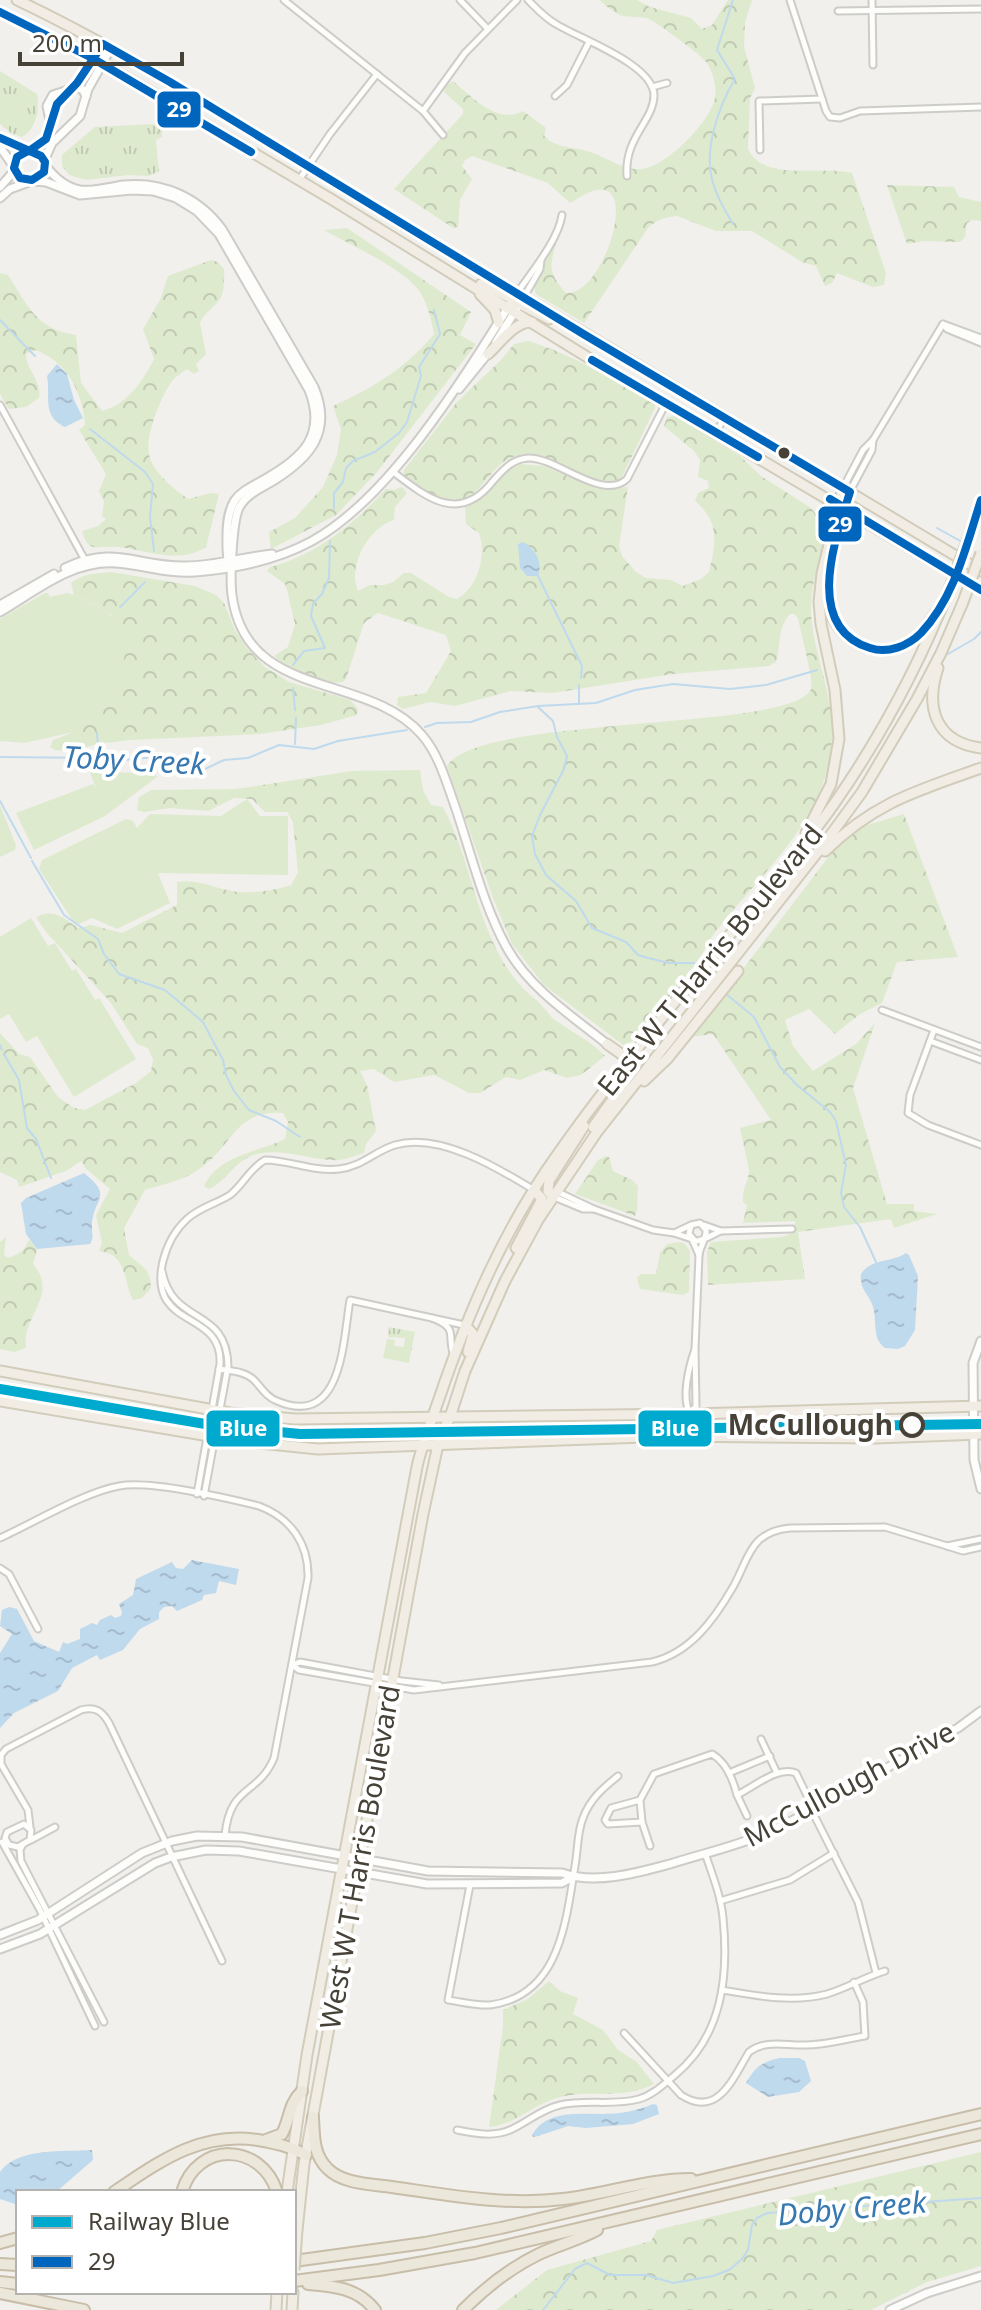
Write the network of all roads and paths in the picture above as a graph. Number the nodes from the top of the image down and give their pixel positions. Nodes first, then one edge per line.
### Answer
1 (17, 0) edge
2 (284, 0) edge
3 (460, 0) edge
4 (517, 0) edge
5 (528, 0) edge
6 (790, 0) edge
7 (872, 0) edge
8 (981, 9) edge
9 (838, 11) dead end
10 (871, 11) junction
11 (0, 12) edge
12 (487, 28) junction
13 (589, 42) junction
14 (107, 46) junction
15 (92, 58) junction
16 (102, 64) junction
17 (873, 65) dead end
18 (377, 74) junction
19 (667, 83) dead end
20 (652, 87) junction
21 (71, 89) junction
22 (86, 96) junction
23 (555, 96) dead end
24 (822, 99) junction
25 (981, 107) edge
26 (423, 111) junction
27 (443, 135) dead end
28 (0, 138) edge
29 (0, 147) edge
30 (760, 150) dead end
31 (29, 151) junction
32 (45, 163) junction
33 (308, 167) junction
34 (14, 168) junction
35 (627, 176) dead end
36 (299, 180) junction
37 (32, 181) junction
38 (0, 187) edge
39 (0, 198) edge
40 (562, 215) dead end
41 (435, 262) junction
42 (462, 279) junction
43 (516, 302) junction
44 (499, 323) junction
45 (534, 323) junction
46 (981, 340) edge
47 (488, 354) junction
48 (451, 395) junction
49 (666, 403) junction
50 (0, 405) edge
51 (725, 417) junction
52 (716, 432) junction
53 (391, 470) junction
54 (846, 490) junction
55 (981, 500) edge
56 (841, 506) junction
57 (883, 531) junction
58 (838, 536) junction
59 (981, 553) edge
60 (86, 562) junction
61 (231, 562) junction
62 (981, 571) edge
63 (981, 590) edge
64 (948, 592) junction
65 (0, 605) edge
66 (0, 612) edge
67 (941, 653) junction
68 (981, 748) edge
69 (981, 768) edge
70 (780, 872) junction
71 (801, 872) junction
72 (738, 971) dead end
73 (882, 1010) dead end
74 (661, 1020) junction
75 (934, 1030) junction
76 (930, 1041) junction
77 (612, 1047) junction
78 (981, 1047) edge
79 (629, 1060) junction
80 (981, 1060) edge
81 (622, 1069) junction
82 (629, 1093) junction
83 (595, 1105) junction
84 (981, 1145) edge
85 (563, 1182) junction
86 (534, 1190) junction
87 (554, 1194) junction
88 (691, 1225) junction
89 (704, 1225) junction
90 (792, 1229) dead end
91 (721, 1231) junction
92 (674, 1233) junction
93 (704, 1238) junction
94 (692, 1239) junction
95 (699, 1255) junction
96 (161, 1269) junction
97 (505, 1281) junction
98 (432, 1318) junction
99 (465, 1325) junction
100 (981, 1345) edge
101 (454, 1357) junction
102 (219, 1369) junction
103 (0, 1371) edge
104 (227, 1371) junction
105 (465, 1371) junction
106 (0, 1401) edge
107 (978, 1406) edge
108 (215, 1411) junction
109 (690, 1414) junction
110 (433, 1417) junction
111 (450, 1417) junction
112 (978, 1434) edge
113 (211, 1436) junction
114 (688, 1437) junction
115 (422, 1446) junction
116 (438, 1446) junction
117 (980, 1477) edge
118 (981, 1489) edge
119 (200, 1495) junction
120 (0, 1538) edge
121 (981, 1539) edge
122 (947, 1546) junction
123 (981, 1547) edge
124 (0, 1568) edge
125 (38, 1629) dead end
126 (292, 1665) junction
127 (376, 1681) junction
128 (391, 1684) junction
129 (981, 1711) edge
130 (761, 1739) dead end
131 (770, 1756) junction
132 (729, 1773) junction
133 (777, 1773) junction
134 (618, 1776) dead end
135 (737, 1795) junction
136 (640, 1800) junction
137 (23, 1804) junction
138 (812, 1809) junction
139 (747, 1816) dead end
140 (642, 1822) junction
141 (18, 1825) junction
142 (30, 1828) junction
143 (9, 1830) junction
144 (0, 1834) edge
145 (225, 1835) junction
146 (1, 1842) edge
147 (26, 1843) junction
148 (165, 1843) junction
149 (9, 1845) junction
150 (650, 1846) dead end
151 (705, 1853) junction
152 (834, 1853) junction
153 (171, 1857) junction
154 (343, 1857) junction
155 (361, 1859) junction
156 (341, 1870) junction
157 (358, 1874) junction
158 (573, 1877) junction
159 (470, 1885) junction
160 (720, 1901) junction
161 (46, 1914) junction
162 (52, 1927) junction
163 (0, 1935) edge
164 (0, 1949) edge
165 (222, 1961) dead end
166 (885, 1971) dead end
167 (876, 1973) junction
168 (854, 1982) junction
169 (722, 1990) junction
170 (104, 2022) dead end
171 (95, 2026) dead end
172 (624, 2033) dead end
173 (667, 2081) junction
174 (302, 2091) junction
175 (981, 2114) edge
176 (313, 2117) junction
177 (457, 2130) dead end
178 (981, 2134) edge
179 (256, 2140) junction
180 (292, 2148) junction
181 (306, 2155) junction
182 (709, 2179) junction
183 (117, 2190) edge
184 (183, 2190) edge
185 (276, 2190) edge
186 (287, 2190) edge
187 (612, 2222) junction
188 (296, 2243) edge
189 (296, 2261) edge
190 (981, 2276) edge
191 (296, 2282) edge
192 (296, 2282) edge
193 (0, 2293) edge
194 (84, 2310) edge
195 (375, 2310) edge
196 (463, 2310) edge
197 (890, 2310) edge

1 - 14 main road
2 - 18 street
3 - 12 street
4 - 12 street
5 - 13 street
6 - 24 street
7 - 10 street
8 - 10 street
9 - 10 street
10 - 17 street
11 - 15 main road
12 - 26 street
13 - 20 street
13 - 23 street
14 - 15 street
14 - 16 street
14 - 33 main road
15 - 16 main road
15 - 21 street
16 - 22 street
16 - 36 main road
18 - 26 street
18 - 33 street
19 - 20 street
20 - 35 street
21 - 22 street
21 - 31 street
22 - 32 street
24 - 25 street
24 - 30 street
26 - 27 street
28 - 31 street
29 - 34 street
31 - 32 street
31 - 34 street
32 - 37 street
32 - 61 street
33 - 36 street
33 - 43 main road
34 - 37 street
34 - 38 street
36 - 41 main road
37 - 39 street
37 - 61 street
40 - 43 street
41 - 42 main road
41 - 43 main road
42 - 43 main road
42 - 44 main road
43 - 44 street
43 - 45 main road
43 - 47 street
43 - 51 main road
44 - 48 street
45 - 47 main road
45 - 49 main road
46 - 54 street
47 - 48 street
48 - 53 street
49 - 52 main road
49 - 53 street
50 - 60 street
51 - 52 street
51 - 54 main road
52 - 56 main road
53 - 61 street
54 - 56 main road
54 - 62 main road
55 - 64 main road, East W T Harris Boulevard, bridge
56 - 57 main road
56 - 58 main road
56 - 70 main road
57 - 58 main road
57 - 63 main road
58 - 64 main road
59 - 67 main road, East W T Harris Boulevard, bridge
60 - 61 street
60 - 65 street
60 - 66 street
61 - 77 street
64 - 70 main road, East W T Harris Boulevard
67 - 68 main road
67 - 71 main road, East W T Harris Boulevard
69 - 71 main road
70 - 74 main road, East W T Harris Boulevard
71 - 82 main road, East W T Harris Boulevard
72 - 82 main road
73 - 75 street
74 - 77 main road
74 - 79 main road, East W T Harris Boulevard
75 - 76 street
75 - 78 street
76 - 80 street
76 - 84 street
77 - 79 main road
77 - 81 main road
79 - 81 main road, East W T Harris Boulevard
79 - 85 main road
81 - 83 main road, East W T Harris Boulevard
82 - 85 main road, East W T Harris Boulevard
83 - 86 main road, East W T Harris Boulevard
83 - 87 main road
85 - 87 main road, East W T Harris Boulevard
86 - 96 street
86 - 97 main road
86 - 99 main road, East W T Harris Boulevard
87 - 92 street
87 - 97 main road, East W T Harris Boulevard
88 - 89 street
88 - 92 street
88 - 94 street
89 - 91 street
89 - 93 street
90 - 91 street
91 - 93 street
92 - 94 street
93 - 94 street
93 - 95 street
94 - 95 street
95 - 109 street
96 - 102 street
96 - 104 street
97 - 105 main road, East W T Harris Boulevard
98 - 99 street
98 - 101 street
98 - 104 street
99 - 101 main road, East W T Harris Boulevard
99 - 105 main road
100 - 107 street
101 - 110 main road, East W T Harris Boulevard
102 - 104 street
102 - 108 street
103 - 108 main road
104 - 108 street
105 - 111 main road, East W T Harris Boulevard
106 - 113 main road
107 - 109 main road
107 - 112 street
108 - 110 main road
108 - 113 street
109 - 111 main road
109 - 114 street
110 - 111 main road
110 - 115 main road, West W T Harris Boulevard
111 - 116 main road, East W T Harris Boulevard
112 - 114 main road
112 - 117 street
113 - 115 main road
113 - 119 street
114 - 116 main road
115 - 116 main road
115 - 127 main road, West W T Harris Boulevard
116 - 128 main road, West W T Harris Boulevard
117 - 118 street
119 - 120 street
119 - 126 street
121 - 122 street
122 - 123 street
122 - 128 street
124 - 125 street
126 - 127 street
126 - 145 street
127 - 128 street
127 - 154 main road, West W T Harris Boulevard
128 - 155 main road, West W T Harris Boulevard
129 - 138 street, McCullough Drive
130 - 131 street
131 - 132 street
131 - 133 street
132 - 135 street
132 - 136 street
133 - 135 street
133 - 138 street
134 - 158 street
135 - 139 street
136 - 140 street
136 - 140 street
137 - 141 street
137 - 142 street
137 - 148 street
138 - 151 street, McCullough Drive
138 - 152 street
140 - 150 street
141 - 142 street
141 - 143 street
142 - 147 street
142 - 147 street
143 - 144 street
143 - 149 street
145 - 148 street, McCullough Drive
145 - 154 street, McCullough Drive
146 - 149 street
146 - 161 street
147 - 149 street
147 - 161 street
148 - 153 street
148 - 161 street, McCullough Drive
151 - 158 street, McCullough Drive
151 - 160 street
152 - 160 street
152 - 167 street
153 - 156 street, McCullough Drive
153 - 162 street, McCullough Drive
153 - 165 street
154 - 155 street, McCullough Drive
154 - 156 main road, West W T Harris Boulevard
155 - 157 main road, West W T Harris Boulevard
155 - 158 street, McCullough Drive
156 - 157 street, McCullough Drive
156 - 174 main road, West W T Harris Boulevard
157 - 159 street, McCullough Drive
157 - 176 main road, West W T Harris Boulevard
158 - 159 street, McCullough Drive
158 - 159 street
160 - 169 street
161 - 162 street
161 - 163 street, McCullough Drive
162 - 164 street, McCullough Drive
162 - 170 street
162 - 171 street
166 - 167 street
167 - 168 street
168 - 169 street
168 - 173 street
169 - 173 street
172 - 173 street
173 - 177 street
174 - 179 highway
174 - 180 main road, West W T Harris Boulevard
175 - 182 highway
176 - 181 main road, West W T Harris Boulevard
176 - 182 highway
178 - 187 highway
179 - 180 highway
179 - 183 highway
180 - 181 highway
180 - 186 main road, West W T Harris Boulevard
181 - 188 main road, West W T Harris Boulevard, bridge
182 - 189 highway
184 - 185 highway
187 - 191 highway
187 - 196 highway
190 - 197 street
192 - 195 highway
193 - 194 highway

